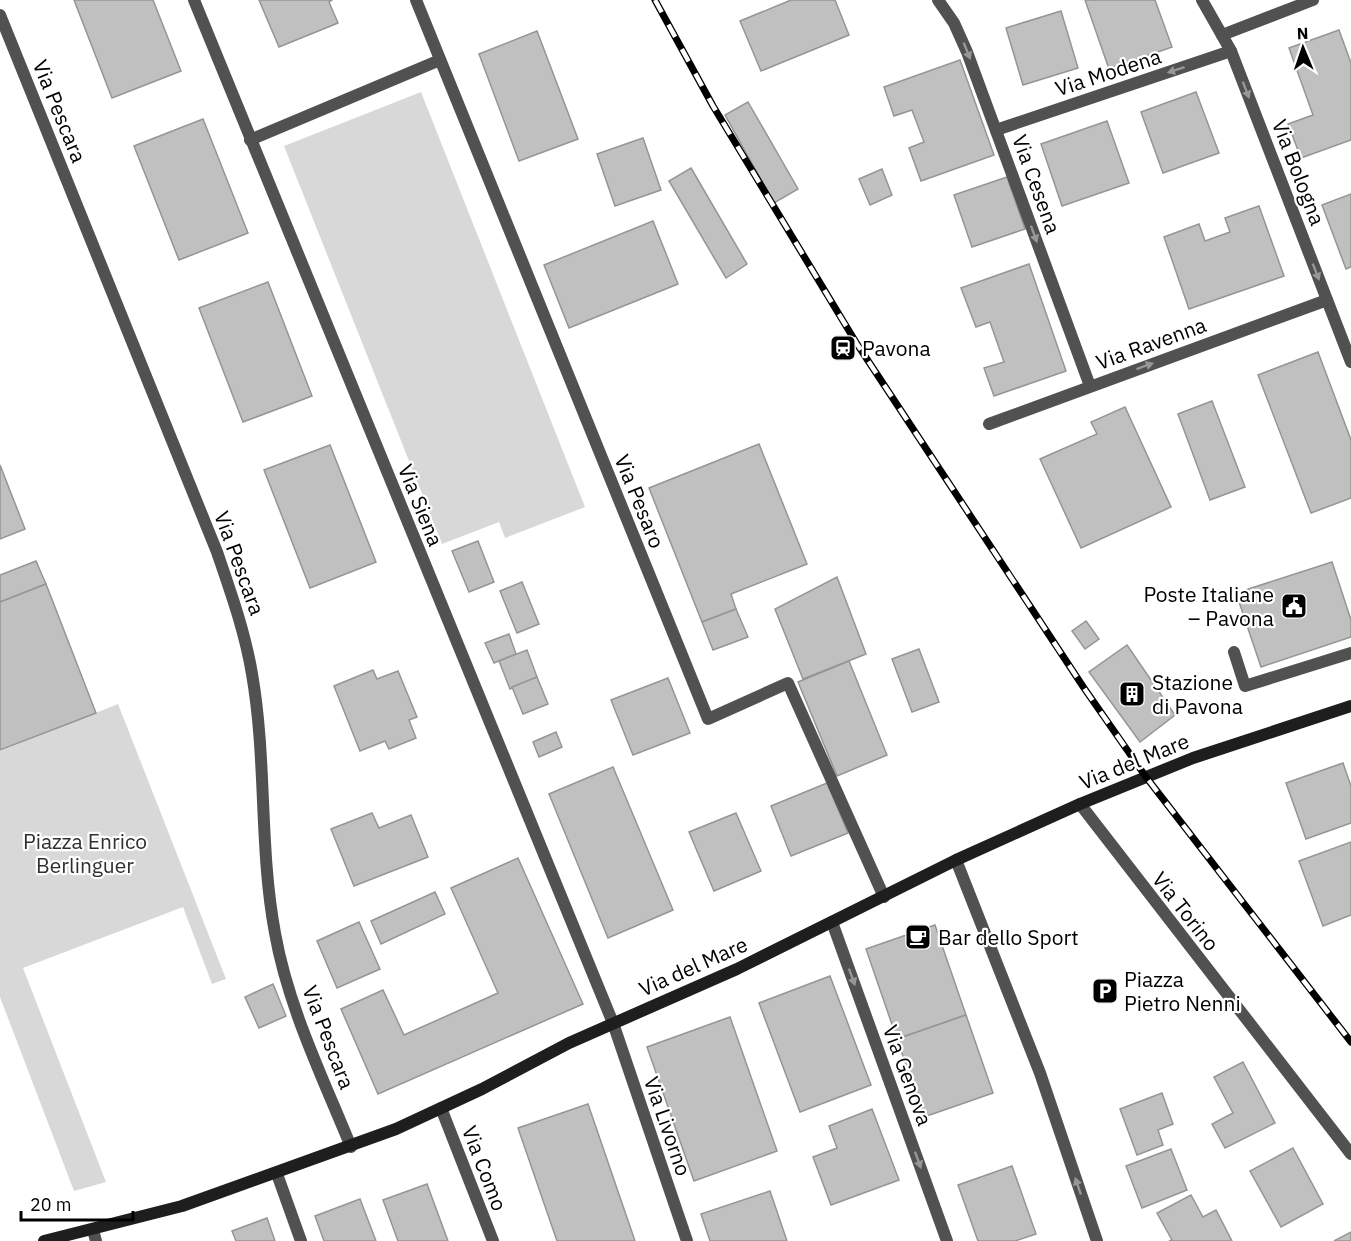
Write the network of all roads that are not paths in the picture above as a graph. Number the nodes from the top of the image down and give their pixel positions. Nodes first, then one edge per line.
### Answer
1 (194, 0) edge
2 (416, 0) edge
3 (938, 0) edge
4 (1202, 0) edge
5 (1313, 0) edge
6 (0, 15) edge
7 (1222, 35) junction
8 (1232, 51) junction
9 (440, 60) junction
10 (996, 130) junction
11 (250, 140) junction
12 (1327, 300) junction
13 (1351, 362) edge
14 (1090, 386) junction
15 (989, 423) dead end
16 (1234, 651) dead end
17 (1351, 653) edge
18 (1351, 706) edge
19 (1080, 804) junction
20 (956, 860) junction
21 (884, 897) junction
22 (832, 922) junction
23 (613, 1023) junction
24 (441, 1108) junction
25 (351, 1147) junction
26 (1351, 1154) edge
27 (277, 1174) junction
28 (94, 1236) edge
29 (44, 1241) edge
30 (301, 1241) edge
31 (493, 1241) edge
32 (687, 1241) edge
33 (948, 1241) edge
34 (1097, 1241) edge

1 - 11 street, Via Siena
2 - 9 street, Via Pesaro
3 -> 10 street, Via Cesena
4 - 7 street, Via Bologna
5 - 7 street
6 - 25 street, Via Pescara
7 - 8 street, Via Bologna
8 -> 10 street, Via Modena
8 -> 12 street, Via Bologna
9 - 11 street
9 - 21 street, Via Pesaro
10 -> 14 street, Via Cesena
11 - 23 street, Via Siena
12 - 13 street, Via Bologna
14 -> 12 street, Via Ravenna
14 - 15 street, Via Ravenna
16 - 17 street
18 - 19 main road, Via del Mare
19 - 20 main road, Via del Mare
19 - 26 street, Via Torino
20 - 21 main road, Via del Mare
34 -> 20 street
21 - 22 main road, Via del Mare
22 - 23 main road, Via del Mare
22 -> 33 street, Via Genova
23 - 24 main road, Via del Mare
23 - 32 street, Via Livorno
24 - 25 main road, Via del Mare
24 - 31 street, Via Como
25 - 27 main road, Via del Mare
27 - 28 main road, Via del Mare
27 - 30 street
28 - 29 main road, Via del Mare

